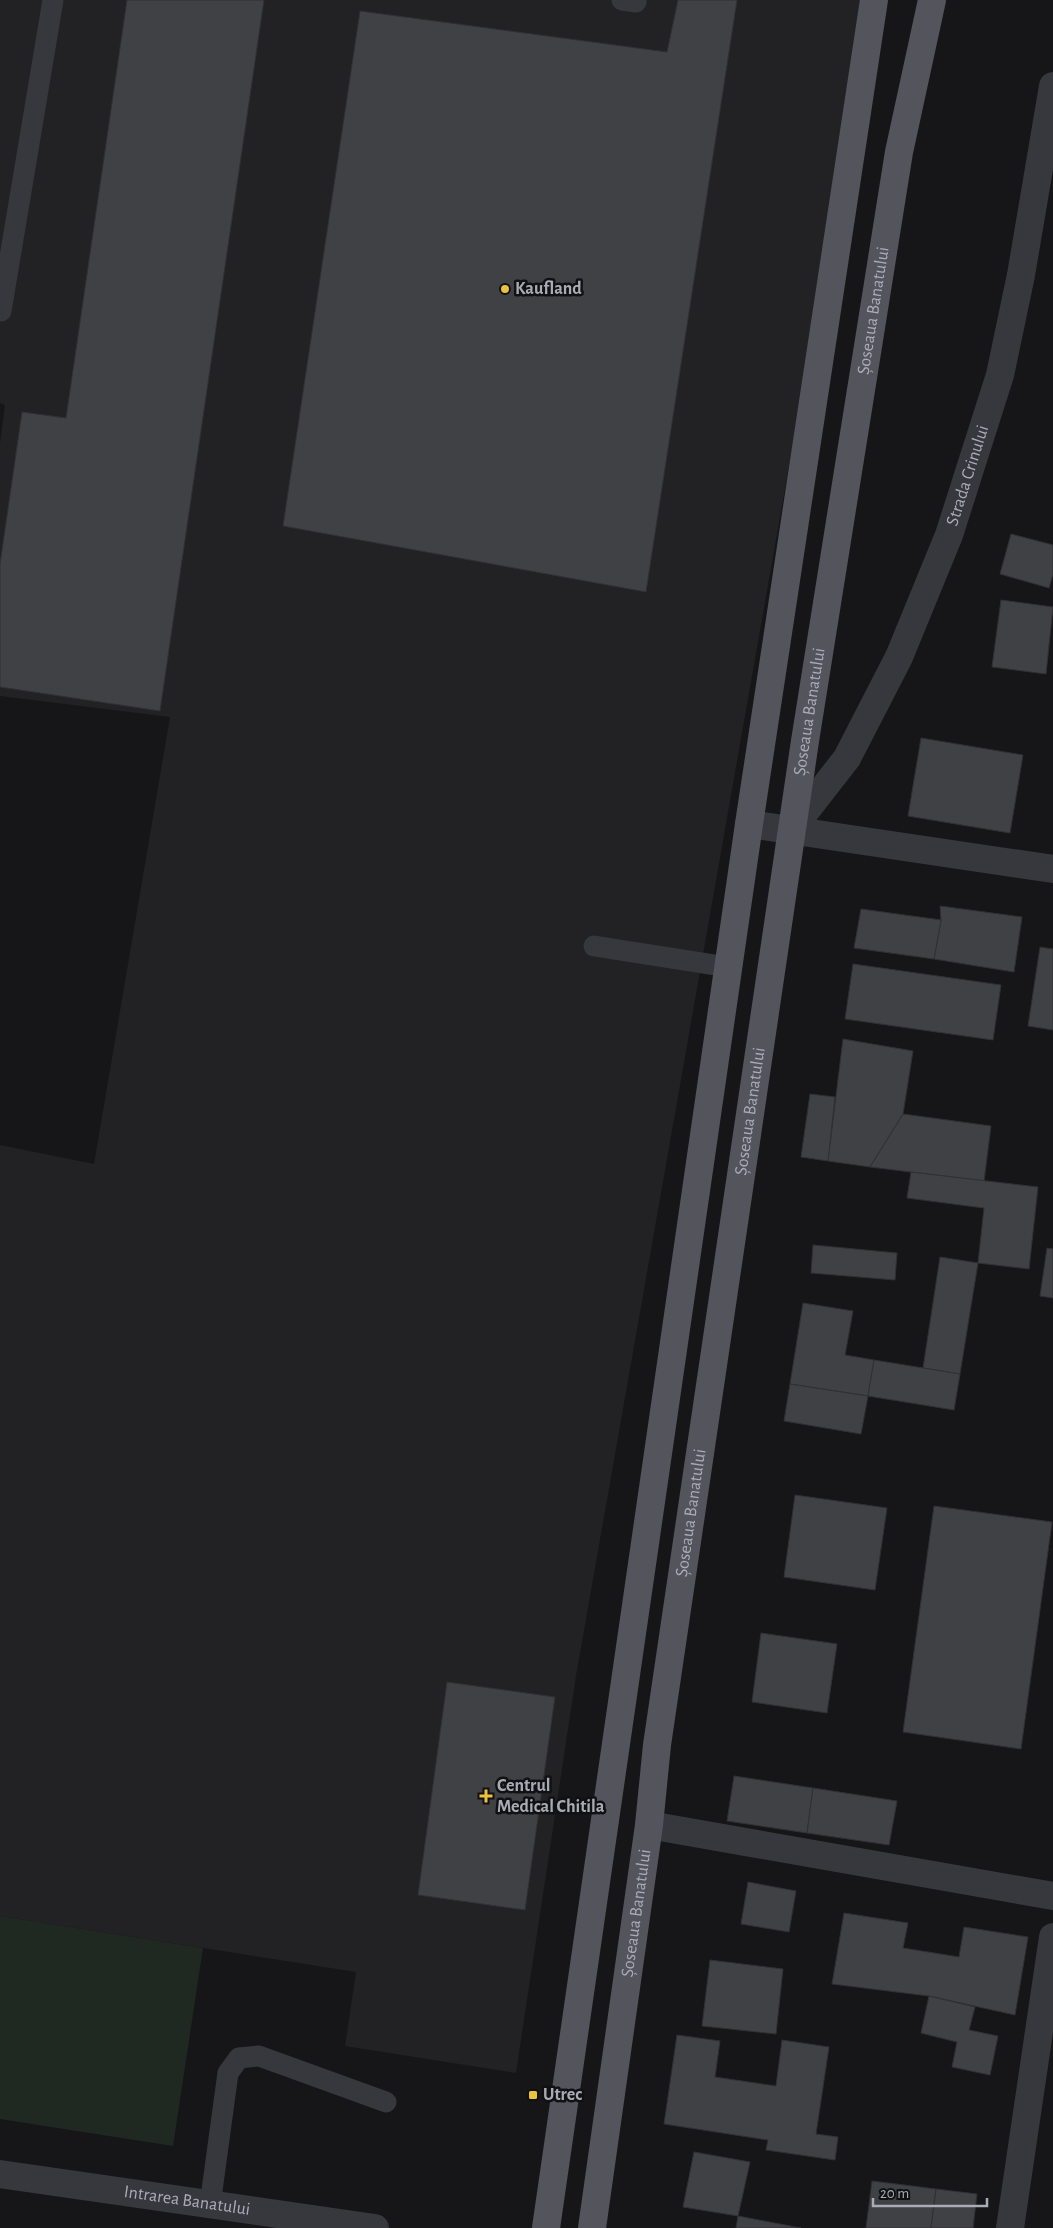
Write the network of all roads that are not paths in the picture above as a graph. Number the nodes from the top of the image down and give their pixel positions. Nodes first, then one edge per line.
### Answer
1 (53, 0) edge
2 (874, 0) edge
3 (932, 0) edge
4 (1053, 86) edge
5 (1, 311) dead end
6 (749, 824) junction
7 (791, 830) junction
8 (1053, 869) edge
9 (594, 946) dead end
10 (728, 967) junction
11 (650, 1824) junction
12 (1053, 1896) edge
13 (1053, 1937) edge
14 (386, 2102) dead end
15 (0, 2174) edge
16 (210, 2204) junction
17 (375, 2228) edge
18 (546, 2228) edge
19 (592, 2228) edge
20 (1010, 2228) edge

1 - 5 lane
2 - 6 main road
3 - 7 main road, Șoseaua Banatului
4 - 7 street, Strada Crinului
6 - 7 street
6 - 10 main road
7 - 8 street
7 - 11 main road, Șoseaua Banatului
9 - 10 lane
10 - 18 main road
11 - 12 street
11 - 19 main road, Șoseaua Banatului
13 - 20 street
14 - 16 lane
15 - 16 street, Intrarea Banatului
16 - 17 street, Intrarea Banatului

